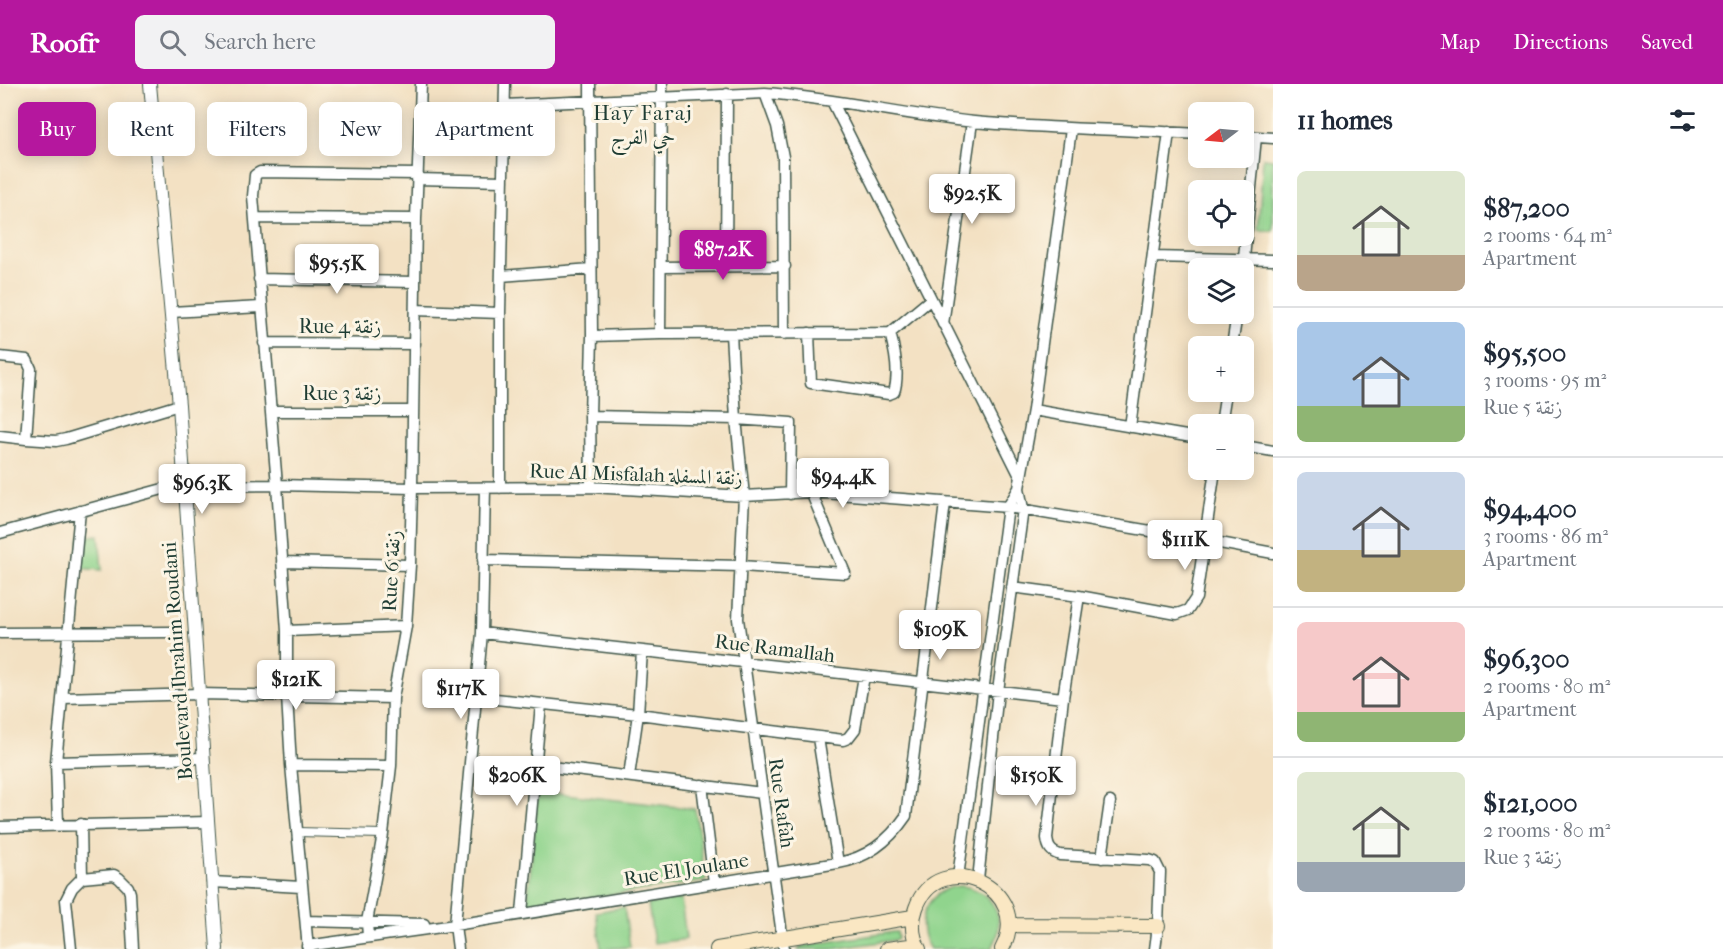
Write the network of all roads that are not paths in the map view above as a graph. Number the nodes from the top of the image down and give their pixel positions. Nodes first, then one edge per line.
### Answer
1 (150, 84) edge
2 (421, 84) edge
3 (505, 84) edge
4 (590, 84) edge
5 (662, 84) edge
6 (727, 93) junction
7 (765, 93) junction
8 (662, 96) junction
9 (590, 100) junction
10 (832, 101) junction
11 (505, 102) edge
12 (555, 102) edge
13 (972, 122) junction
14 (1071, 129) junction
15 (1169, 132) junction
16 (1188, 133) edge
17 (1256, 137) joint
18 (1273, 138) edge
19 (504, 156) edge
20 (417, 177) junction
21 (503, 181) junction
22 (255, 218) junction
23 (416, 219) junction
24 (1154, 257) junction
25 (1245, 258) edge
26 (1188, 260) edge
27 (1273, 260) edge
28 (1254, 263) edge
29 (785, 266) junction
30 (662, 267) junction
31 (726, 267) junction
32 (591, 269) junction
33 (501, 276) junction
34 (259, 279) junction
35 (414, 282) junction
36 (931, 300) junction
37 (261, 307) junction
38 (414, 310) junction
39 (171, 312) junction
40 (500, 313) junction
41 (943, 325) junction
42 (809, 333) junction
43 (890, 333) junction
44 (660, 334) junction
45 (731, 334) junction
46 (784, 334) junction
47 (592, 336) junction
48 (264, 344) junction
49 (415, 344) junction
50 (0, 357) edge
51 (179, 405) junction
52 (1033, 410) junction
53 (271, 411) junction
54 (412, 411) junction
55 (590, 416) junction
56 (736, 419) junction
57 (1131, 427) junction
58 (0, 436) edge
59 (1188, 436) edge
60 (26, 439) junction
61 (1254, 448) edge
62 (1273, 451) edge
63 (1213, 480) edge
64 (1020, 483) junction
65 (185, 485) junction
66 (277, 485) junction
67 (591, 487) junction
68 (412, 488) junction
69 (484, 488) junction
70 (500, 488) junction
71 (811, 492) junction
72 (790, 494) junction
73 (744, 496) junction
74 (945, 503) junction
75 (1008, 507) junction
76 (1023, 509) junction
77 (80, 511) junction
78 (0, 533) edge
79 (1204, 540) junction
80 (1273, 553) edge
81 (483, 560) junction
82 (282, 562) junction
83 (410, 565) junction
84 (741, 567) junction
85 (1012, 587) junction
86 (1079, 596) junction
87 (406, 626) junction
88 (287, 631) junction
89 (175, 632) dead end
90 (0, 633) edge
91 (482, 633) junction
92 (69, 634) junction
93 (642, 651) junction
94 (744, 662) junction
95 (864, 676) junction
96 (923, 683) junction
97 (983, 690) junction
98 (998, 691) junction
99 (199, 694) junction
100 (287, 696) junction
101 (477, 697) junction
102 (63, 698) junction
103 (393, 698) junction
104 (1063, 698) junction
105 (541, 704) junction
106 (638, 714) junction
107 (753, 730) junction
108 (818, 738) junction
109 (204, 758) junction
110 (57, 762) junction
111 (291, 765) junction
112 (535, 765) junction
113 (391, 766) junction
114 (629, 776) junction
115 (702, 785) junction
116 (762, 793) junction
117 (1110, 802) dead end
118 (208, 822) junction
119 (58, 824) junction
120 (81, 824) junction
121 (0, 827) edge
122 (297, 832) junction
123 (383, 834) junction
124 (1102, 858) junction
125 (838, 863) junction
126 (774, 873) junction
127 (958, 877) junction
128 (82, 878) junction
129 (978, 880) junction
130 (212, 882) junction
131 (714, 883) junction
132 (301, 887) junction
133 (522, 913) junction
134 (913, 917) junction
135 (306, 921) junction
136 (367, 922) junction
137 (455, 924) junction
138 (1009, 925) junction
139 (1158, 926) junction
140 (368, 937) junction
141 (784, 944) edge
142 (307, 947) edge
143 (918, 947) edge
144 (71, 949) edge
145 (133, 949) edge
146 (217, 949) edge
147 (458, 949) edge
148 (717, 949) edge
149 (887, 949) edge
150 (1002, 949) edge
151 (1155, 949) edge

1 - 39 street, Boulevard Ibrahim Roudani
2 - 20 street, Rue 6 زنقة
3 - 11 street
4 - 9 street
5 - 8 street
6 - 7 street
6 - 8 street
6 - 31 street
7 - 10 street
7 - 29 street
8 - 9 street
8 - 30 street
9 - 12 street
9 - 32 street
10 - 13 street
10 - 36 street
13 - 14 street
13 - 41 street
14 - 15 street
14 - 52 street
15 - 16 street
15 - 24 street
17 - 18 street
17 - 25 street
19 - 21 street
20 - 21 street
20 - 22 street
20 - 23 street, Rue 6 زنقة
21 - 33 street
22 - 23 street
22 - 34 street
23 - 35 street, Rue 6 زنقة
24 - 26 street
24 - 57 street
27 - 28 street
29 - 31 street
29 - 46 street
30 - 31 street
30 - 44 street
32 - 33 street
32 - 47 street
33 - 40 street
34 - 35 street
34 - 37 street
35 - 38 street, Rue 6 زنقة
36 - 41 street
36 - 43 street
37 - 39 street
37 - 48 street
38 - 40 street
38 - 49 street, Rue 6 زنقة
39 - 51 street, Boulevard Ibrahim Roudani
40 - 70 street
41 - 64 street
42 - 43 street
42 - 43 street
42 - 46 street
44 - 45 street
44 - 47 street
45 - 46 street
45 - 56 street, Rue Rafah
47 - 55 street
48 - 49 street, Rue 4 زنقة
48 - 53 street
49 - 54 street, Rue 6 زنقة
50 - 60 street
51 - 60 street
51 - 65 street, Boulevard Ibrahim Roudani
52 - 57 street
52 - 64 street
53 - 54 street, Rue 3 زنقة
53 - 66 street
54 - 68 street, Rue 6 زنقة
55 - 56 street
55 - 67 street
56 - 72 street
56 - 73 street, Rue Rafah
57 - 59 street
58 - 60 street
61 - 62 street
63 - 79 street
64 - 75 street
64 - 76 street
65 - 66 street, Rue Al Misfalah زنقة المسفلة
65 - 77 street, Rue Al Misfalah زنقة المسفلة
65 - 99 street, Boulevard Ibrahim Roudani
66 - 68 street, Rue Al Misfalah زنقة المسفلة
66 - 82 street
67 - 70 street, Rue Al Misfalah زنقة المسفلة
67 - 73 street, Rue Al Misfalah زنقة المسفلة
68 - 69 street, Rue Al Misfalah زنقة المسفلة
68 - 83 street, Rue 6 زنقة
69 - 70 street, Rue Al Misfalah زنقة المسفلة
69 - 81 street
71 - 72 street, Rue Al Misfalah زنقة المسفلة
71 - 74 street, Rue Al Misfalah زنقة المسفلة
71 - 84 street
72 - 73 street, Rue Al Misfalah زنقة المسفلة
73 - 84 street, Rue Rafah
74 - 75 street, Rue Al Misfalah زنقة المسفلة
74 - 96 street
75 - 76 street, Rue Al Misfalah زنقة المسفلة
75 - 97 street
76 - 79 street, Rue Al Misfalah زنقة المسفلة
76 - 85 street
77 - 78 street, Rue Al Misfalah زنقة المسفلة
77 - 92 street
79 - 80 street, Rue Al Misfalah زنقة المسفلة
79 - 86 street
81 - 84 street
81 - 91 street
82 - 83 street
82 - 88 street
83 - 87 street, Rue 6 زنقة
84 - 94 street, Rue Rafah
85 - 86 street
85 - 98 street
86 - 104 street
87 - 88 street
87 - 103 street, Rue 6 زنقة
88 - 100 street
89 - 92 street
90 - 92 street
91 - 93 street, Rue Ramallah
91 - 101 street
92 - 102 street
93 - 94 street, Rue Ramallah
93 - 106 street
94 - 95 street, Rue Ramallah
94 - 107 street, Rue Rafah
95 - 96 street, Rue Ramallah
95 - 108 street
96 - 97 street, Rue Ramallah
96 - 125 street, Rue El Joulane
97 - 98 street, Rue Ramallah
97 - 127 street
98 - 104 street, Rue Ramallah
98 - 129 street
99 - 100 street
99 - 102 street
99 - 109 street, Boulevard Ibrahim Roudani
100 - 103 street
100 - 111 street
101 - 105 street
101 - 137 street
102 - 110 street
103 - 113 street, Rue 6 زنقة
104 - 124 street
105 - 106 street
105 - 112 street
106 - 107 street
106 - 114 street
107 - 108 street
107 - 116 street, Rue Rafah
108 - 125 street
109 - 110 street
109 - 118 street, Boulevard Ibrahim Roudani
110 - 119 street
111 - 113 street
111 - 122 street
112 - 114 street
112 - 133 street
113 - 123 street, Rue 6 زنقة
114 - 115 street
115 - 116 street
115 - 131 street
116 - 126 street, Rue Rafah
117 - 124 street
118 - 120 street
118 - 130 street, Boulevard Ibrahim Roudani
119 - 120 street
119 - 121 street
120 - 128 street
122 - 123 street
122 - 132 street
123 - 136 street, Rue 6 زنقة
124 - 139 street
125 - 126 street, Rue El Joulane
126 - 131 street, Rue El Joulane
126 - 141 street, Rue Rafah
127 - 129 main road
127 - 134 main road
128 - 144 street
128 - 145 street
129 - 138 main road
130 - 132 street
130 - 146 street, Boulevard Ibrahim Roudani
131 - 133 street, Rue El Joulane
132 - 135 street
133 - 137 street, Rue El Joulane
134 - 141 main road
134 - 143 main road
135 - 136 street
135 - 142 street
136 - 137 street
136 - 140 street, Rue 6 زنقة
137 - 140 street
137 - 147 street
138 - 139 main road
138 - 150 main road
139 - 151 street
140 - 142 street
141 - 148 main road
143 - 149 main road

